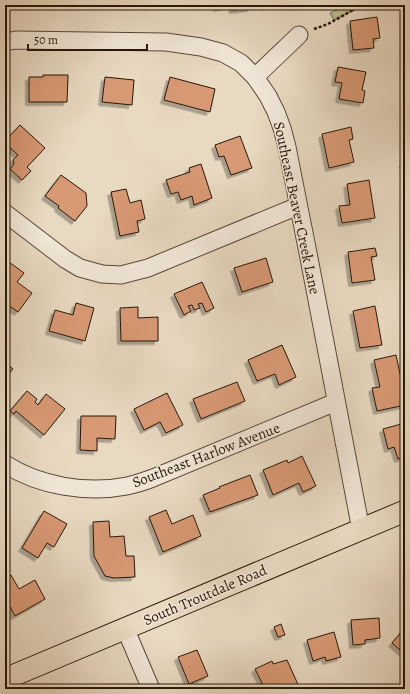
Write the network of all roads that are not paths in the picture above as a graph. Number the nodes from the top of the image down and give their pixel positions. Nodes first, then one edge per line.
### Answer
1 (298, 35) road end
2 (5, 42) edge
3 (255, 77) junction
4 (298, 206) junction
5 (5, 213) edge
6 (336, 402) junction
7 (7, 470) edge
8 (405, 511) edge
9 (360, 530) junction
10 (126, 628) junction
11 (5, 679) edge
12 (151, 689) edge

1 - 3 street
2 - 3 street, Southeast Beaver Creek Lane
3 - 4 street, Southeast Beaver Creek Lane
4 - 5 street
4 - 6 street, Southeast Beaver Creek Lane
6 - 7 street, Southeast Harlow Avenue
6 - 9 street, Southeast Beaver Creek Lane
8 - 9 main road, South Troutdale Road
9 - 10 main road, South Troutdale Road
10 - 11 main road, South Troutdale Road
10 - 12 street

